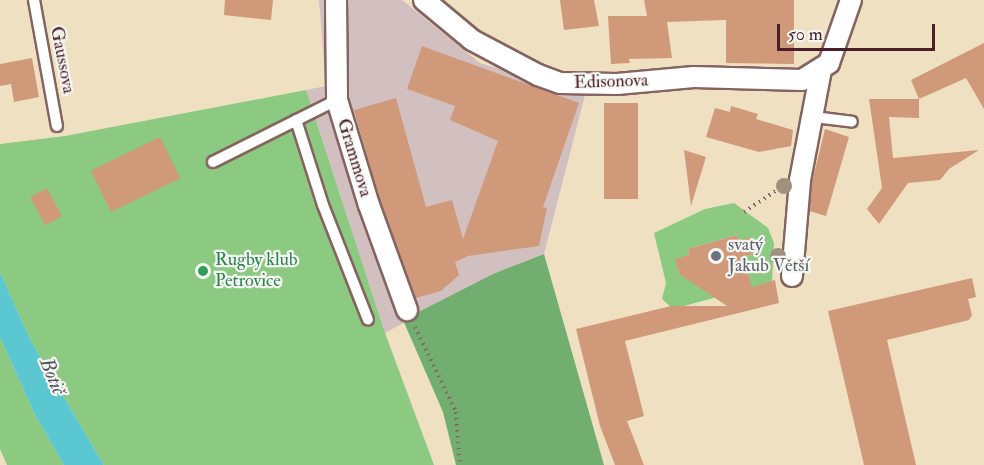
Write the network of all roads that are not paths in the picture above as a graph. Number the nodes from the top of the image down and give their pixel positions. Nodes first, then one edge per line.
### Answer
1 (34, 0) edge
2 (336, 0) edge
3 (424, 0) edge
4 (851, 0) edge
5 (820, 70) junction
6 (337, 100) junction
7 (814, 117) junction
8 (296, 120) junction
9 (852, 122) dead end
10 (57, 126) dead end
11 (213, 162) dead end
12 (792, 276) dead end
13 (407, 310) road end
14 (368, 320) dead end

1 - 10 lane, Gaussova
2 - 6 street, Grammova
3 - 5 street, Edisonova
4 - 5 street
5 - 7 street
6 - 8 lane
6 - 13 street, Grammova
7 - 9 lane
7 - 12 street
8 - 11 lane
8 - 14 lane

